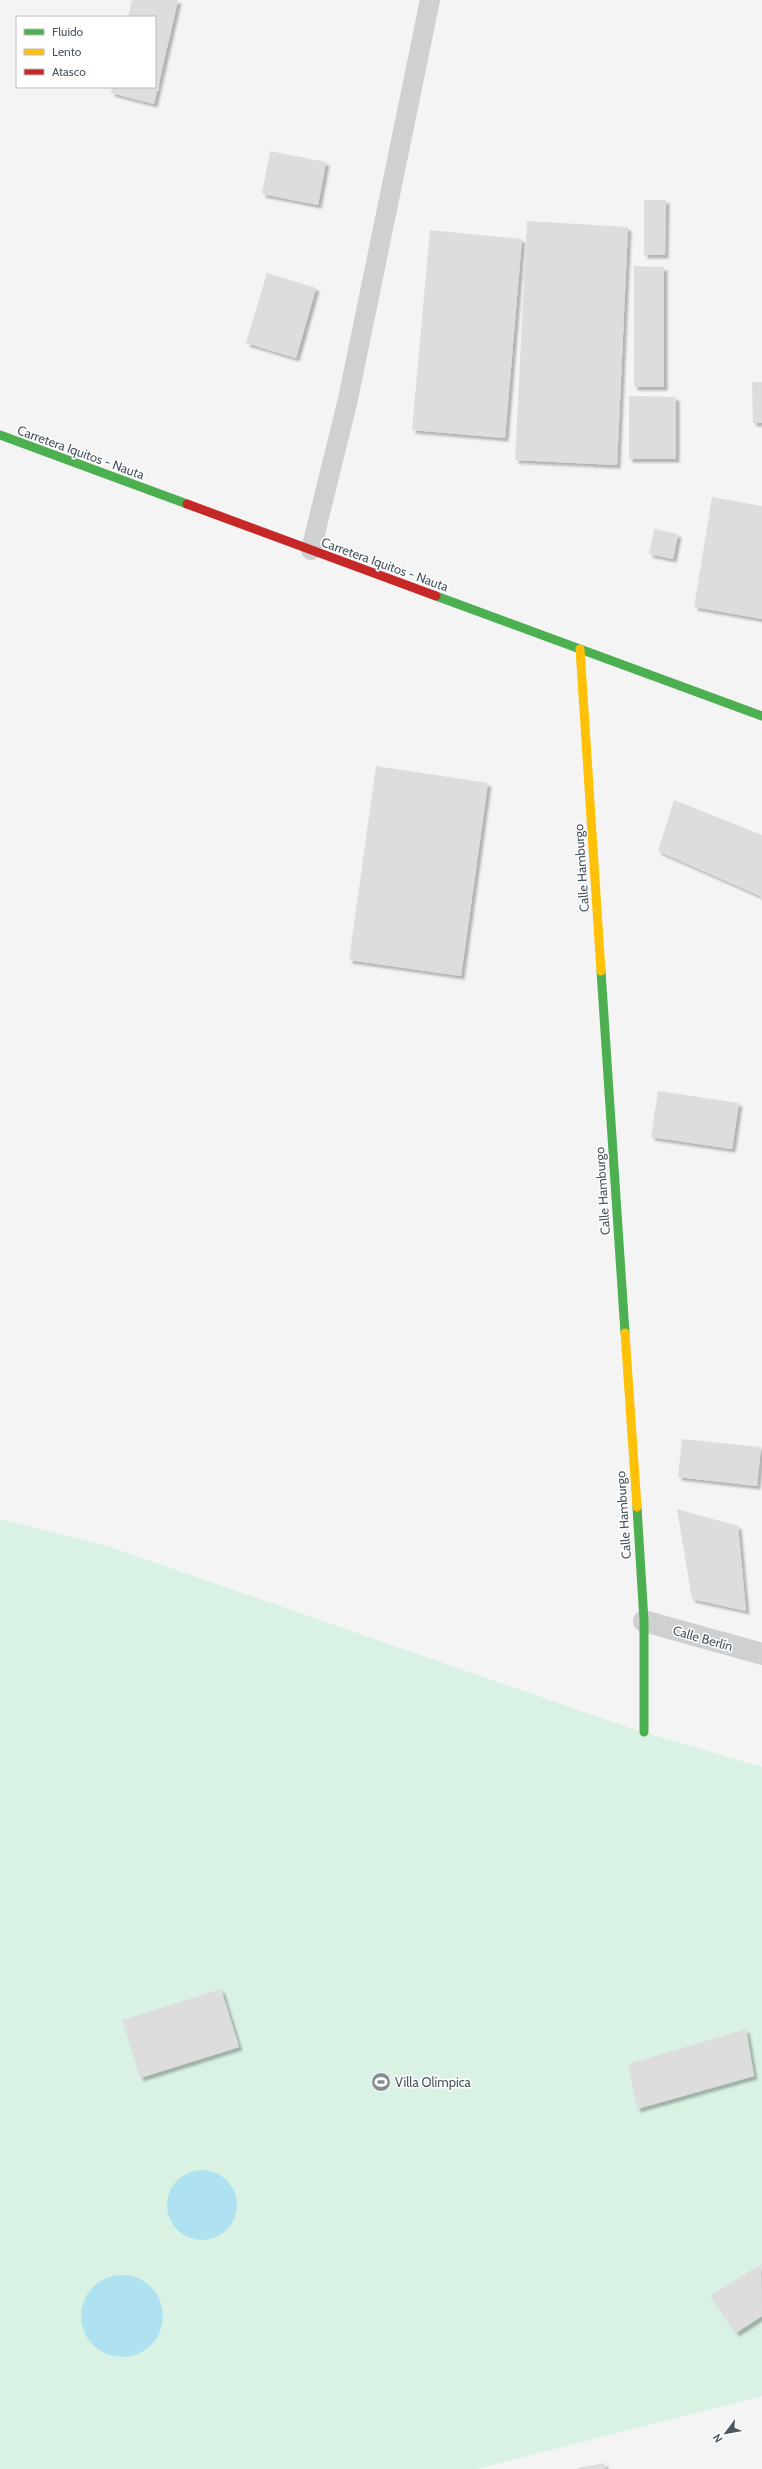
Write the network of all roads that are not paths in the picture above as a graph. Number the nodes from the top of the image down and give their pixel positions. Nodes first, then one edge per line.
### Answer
1 (430, 0) edge
2 (0, 435) edge
3 (311, 550) junction
4 (580, 649) junction
5 (762, 716) edge
6 (644, 1621) junction
7 (762, 1654) edge
8 (644, 1732) dead end

1 - 3 lane
2 - 3 street, Carretera Iquitos - Nauta
3 - 4 street, Carretera Iquitos - Nauta
4 - 5 street, Carretera Iquitos - Nauta
4 - 6 street, Calle Hamburgo
6 - 7 street, Calle Berlín
6 - 8 street, Calle Hamburgo

